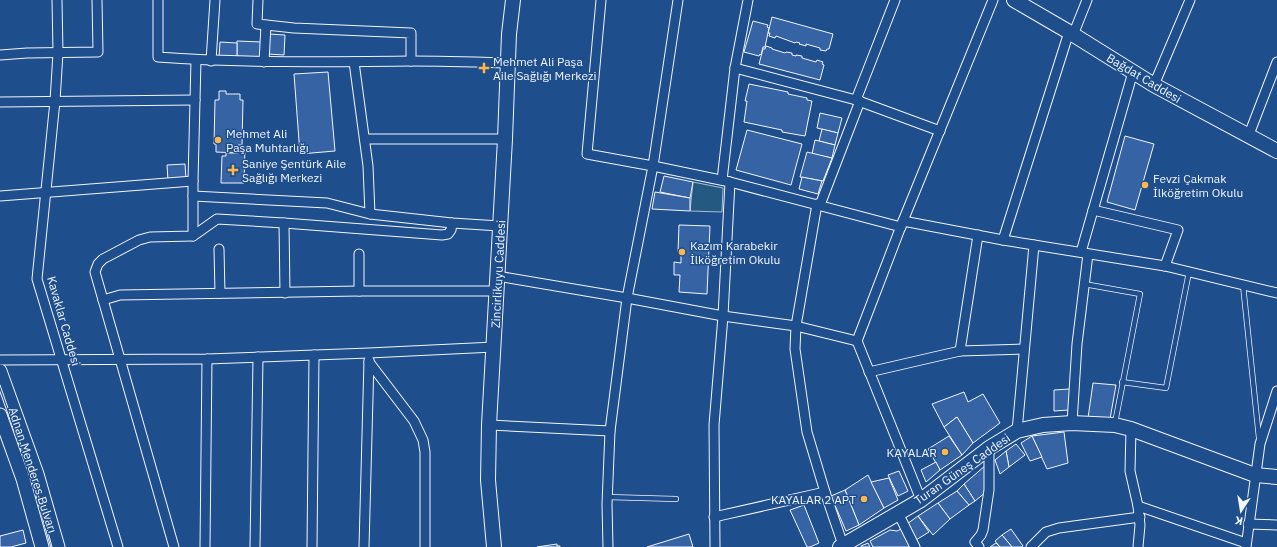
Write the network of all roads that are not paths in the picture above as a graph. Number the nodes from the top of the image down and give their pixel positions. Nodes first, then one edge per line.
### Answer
1 (57, 0) edge
2 (97, 0) edge
3 (158, 0) edge
4 (215, 0) edge
5 (258, 0) edge
6 (513, 0) edge
7 (602, 0) edge
8 (678, 0) edge
9 (748, 0) edge
10 (895, 0) edge
11 (993, 0) edge
12 (1014, 0) edge
13 (1087, 0) edge
14 (1190, 0) edge
15 (266, 25) junction
16 (1071, 33) junction
17 (58, 53) junction
18 (0, 55) edge
19 (196, 60) junction
20 (211, 61) junction
21 (411, 61) junction
22 (264, 62) junction
23 (354, 62) junction
24 (1277, 62) edge
25 (508, 63) junction
26 (735, 68) junction
27 (1132, 72) junction
28 (1154, 85) junction
29 (195, 100) junction
30 (56, 101) junction
31 (858, 101) junction
32 (0, 102) edge
33 (940, 131) junction
34 (1248, 137) junction
35 (364, 139) junction
36 (505, 139) junction
37 (1277, 152) edge
38 (653, 166) junction
39 (193, 181) junction
40 (726, 181) junction
41 (46, 192) junction
42 (0, 196) edge
43 (192, 196) junction
44 (818, 204) junction
45 (1093, 210) junction
46 (370, 214) junction
47 (284, 222) junction
48 (452, 223) junction
49 (902, 224) junction
50 (500, 226) junction
51 (978, 235) junction
52 (193, 236) junction
53 (1003, 240) junction
54 (1034, 245) junction
55 (219, 249) dead end
56 (1084, 253) junction
57 (359, 254) dead end
58 (1165, 266) junction
59 (1189, 272) junction
60 (497, 276) junction
61 (1084, 284) junction
62 (1243, 285) junction
63 (359, 291) junction
64 (496, 291) junction
65 (220, 292) junction
66 (285, 293) junction
67 (1277, 293) edge
68 (628, 298) junction
69 (103, 300) junction
70 (723, 316) junction
71 (796, 326) junction
72 (857, 341) junction
73 (494, 347) junction
74 (1024, 349) junction
75 (960, 352) junction
76 (314, 355) junction
77 (258, 357) junction
78 (369, 357) junction
79 (207, 359) junction
80 (0, 360) edge
81 (63, 360) junction
82 (119, 360) junction
83 (0, 371) edge
84 (869, 372) junction
85 (1122, 382) junction
86 (1277, 391) edge
87 (0, 415) edge
88 (1072, 423) junction
89 (489, 425) junction
90 (1114, 425) junction
91 (1130, 429) junction
92 (610, 431) junction
93 (1017, 431) junction
94 (1260, 444) junction
95 (989, 448) junction
96 (1255, 475) junction
97 (1277, 477) edge
98 (825, 492) junction
99 (607, 497) junction
100 (676, 499) dead end
101 (921, 500) junction
102 (1138, 506) junction
103 (898, 513) junction
104 (714, 517) junction
105 (1140, 517) junction
106 (1248, 524) junction
107 (1277, 524) edge
108 (974, 545) edge
109 (1246, 545) edge
110 (842, 546) edge
111 (42, 547) edge
112 (58, 547) edge
113 (118, 547) edge
114 (174, 547) edge
115 (205, 547) edge
116 (255, 547) edge
117 (312, 547) edge
118 (364, 547) edge
119 (425, 547) edge
120 (494, 547) edge
121 (608, 547) edge
122 (715, 547) edge
123 (915, 547) edge
124 (1031, 547) edge
125 (1138, 547) edge

1 - 17 street, Kavaklar Caddesi
2 - 17 street
3 - 19 street
4 - 20 street
5 - 15 street
6 - 25 main road, Zincirlikuyu Caddesi
7 - 38 street
8 - 38 street
9 - 26 street
10 - 31 street
11 - 33 street
12 - 16 main road, Bağdat Caddesi
13 - 16 street
14 - 28 street
15 - 21 street
15 - 22 street
16 - 27 main road, Bağdat Caddesi
16 - 53 street
17 - 18 street
17 - 30 street, Kavaklar Caddesi
19 - 20 street
19 - 29 street
20 - 22 street
21 - 23 street
21 - 25 street
22 - 23 street
23 - 35 street
24 - 34 street
25 - 36 main road, Zincirlikuyu Caddesi
26 - 31 street
26 - 40 street
27 - 28 main road, Bağdat Caddesi
27 - 45 street
28 - 34 main road, Bağdat Caddesi
29 - 30 street
29 - 39 street
30 - 32 street
30 - 41 street, Kavaklar Caddesi
31 - 33 street
31 - 44 street
33 - 49 street
34 - 37 main road, Bağdat Caddesi
35 - 36 street
35 - 46 street
36 - 50 main road, Zincirlikuyu Caddesi
38 - 40 street
38 - 68 street
39 - 41 street
39 - 43 street
40 - 44 street
40 - 70 street
41 - 42 street
41 - 81 street, Kavaklar Caddesi
43 - 46 street
43 - 52 street
44 - 49 street
44 - 71 street
45 - 56 street
45 - 58 street
46 - 48 street
47 - 48 street
47 - 52 street
47 - 66 street
48 - 50 street
49 - 51 street
49 - 72 street
50 - 60 main road, Zincirlikuyu Caddesi
51 - 53 street
51 - 75 street
52 - 69 street
53 - 54 street
54 - 56 street
54 - 74 street
55 - 65 street
56 - 58 street
56 - 61 street
57 - 63 street
58 - 59 street
59 - 62 street
59 - 85 lane
60 - 64 main road, Zincirlikuyu Caddesi
60 - 68 street
61 - 85 lane
61 - 88 street
62 - 67 street
62 - 94 lane
63 - 64 street
63 - 66 street
64 - 73 main road, Zincirlikuyu Caddesi
65 - 66 street
65 - 69 street
68 - 70 street
68 - 92 street
69 - 82 street
70 - 71 street
70 - 104 street
71 - 72 street
71 - 98 street
72 - 84 street
73 - 78 street
73 - 89 main road, Zincirlikuyu Caddesi
74 - 75 street
74 - 93 street
75 - 84 street
76 - 77 street
76 - 78 street
76 - 117 street
77 - 79 street
77 - 116 street
78 - 118 street
78 - 119 street
79 - 82 street
79 - 115 street
80 - 81 street
81 - 82 street
81 - 113 street, Kavaklar Caddesi
82 - 114 street
83 - 112 main road, Adnan Menderes Bulvarı
84 - 101 street
85 - 90 lane
86 - 94 street
87 - 111 main road, Adnan Menderes Bulvarı
88 - 90 main road, Turan Güneş Caddesi
88 - 93 main road, Turan Güneş Caddesi
89 - 92 street
89 - 120 main road, Zincirlikuyu Caddesi
90 - 91 main road, Turan Güneş Caddesi
91 - 96 main road, Turan Güneş Caddesi
91 - 102 street
92 - 99 street
93 - 95 main road, Turan Güneş Caddesi
94 - 96 street
95 - 101 main road, Turan Güneş Caddesi
95 - 108 street
96 - 97 main road, Turan Güneş Caddesi
96 - 106 street
98 - 104 street
98 - 110 street
99 - 100 lane
99 - 121 street
101 - 103 main road, Turan Güneş Caddesi
102 - 105 street
102 - 109 street
103 - 110 main road, Turan Güneş Caddesi
103 - 123 street
104 - 122 street
105 - 124 street
105 - 125 street
106 - 107 street
106 - 109 street

